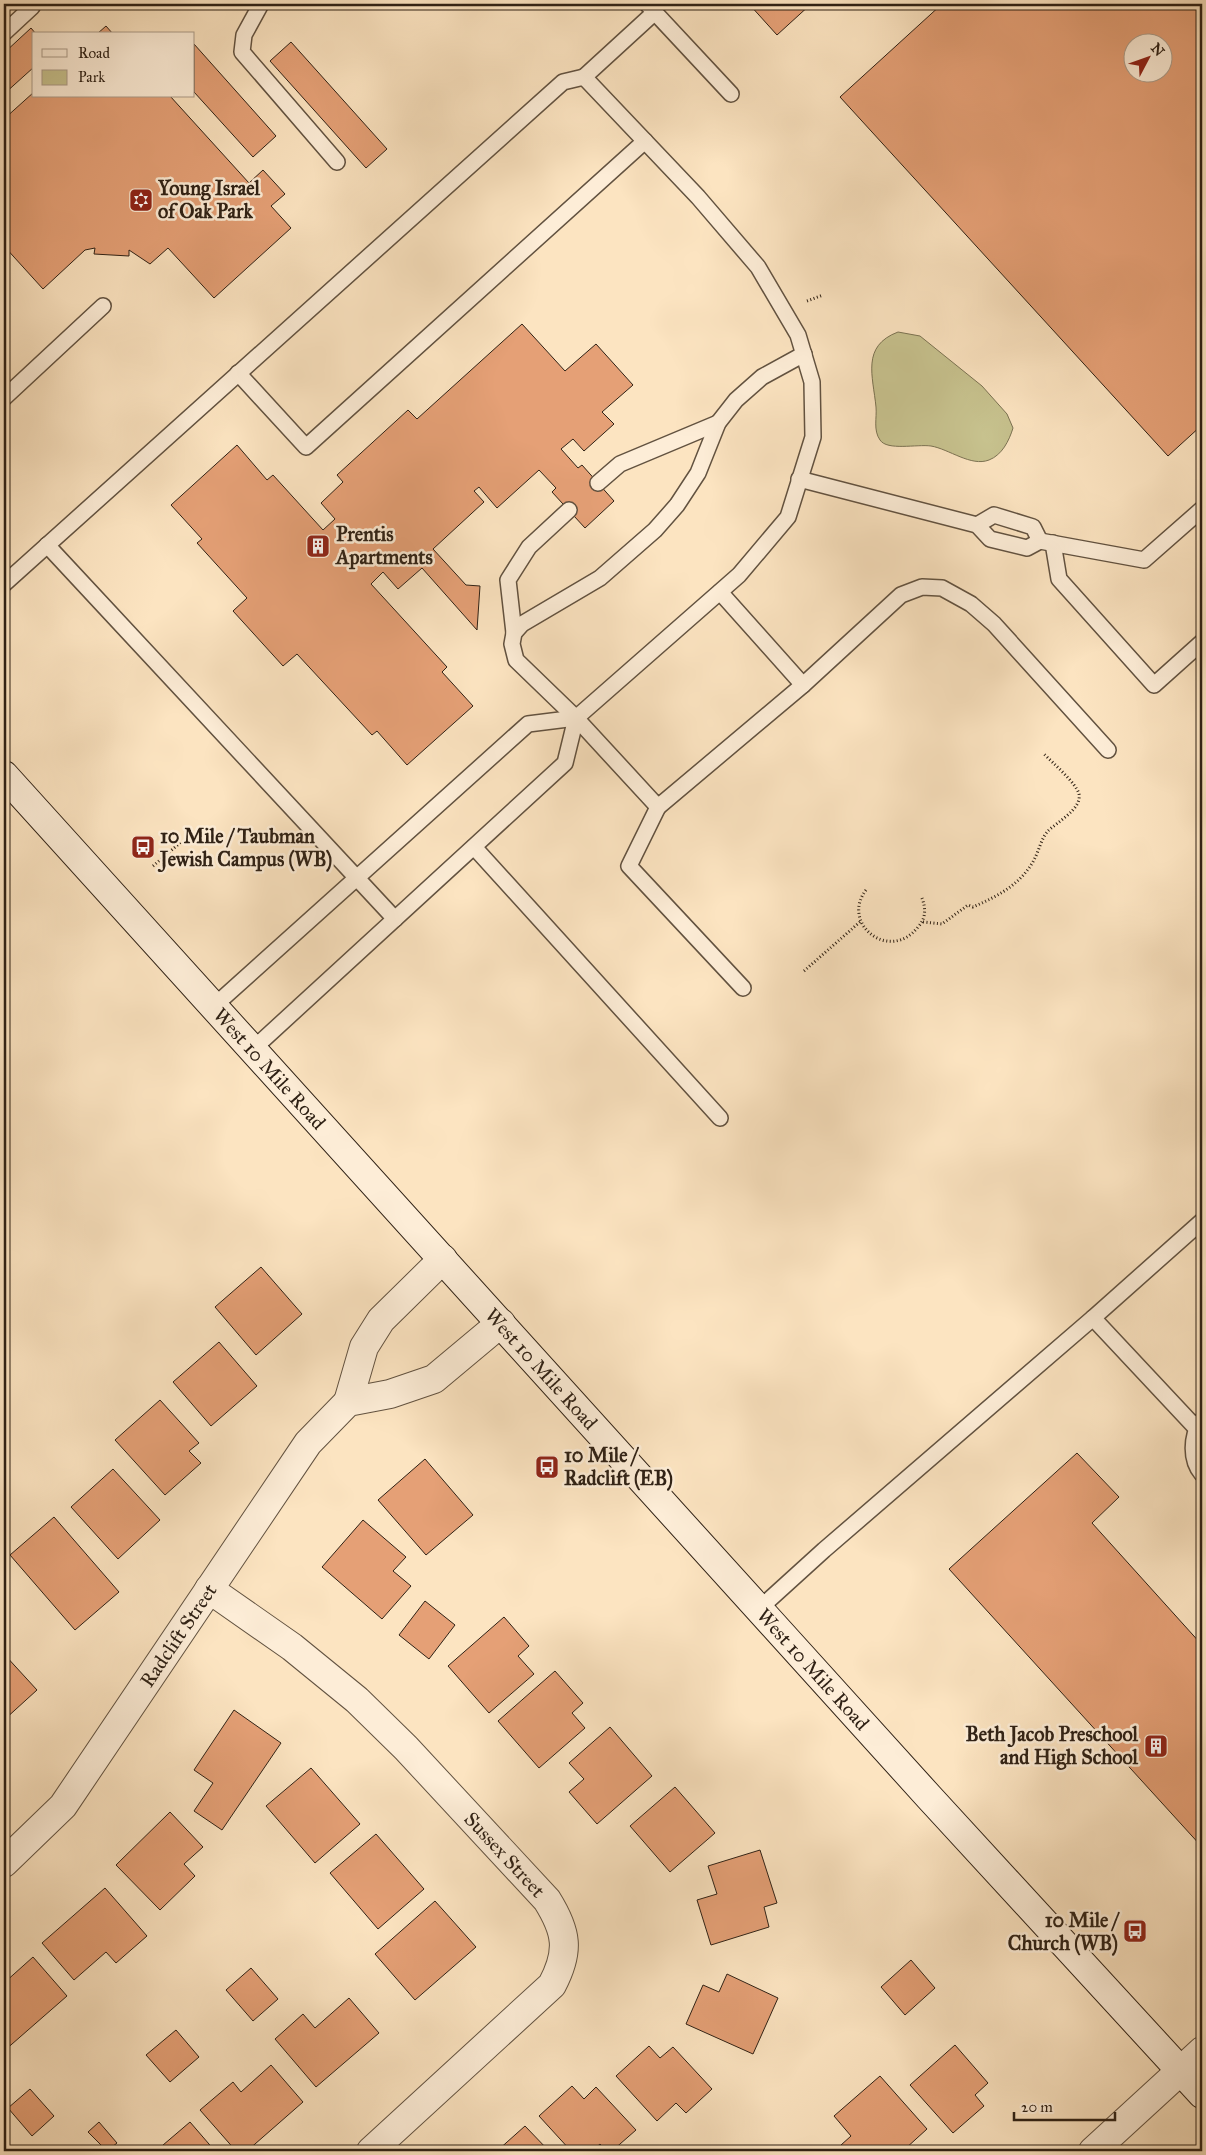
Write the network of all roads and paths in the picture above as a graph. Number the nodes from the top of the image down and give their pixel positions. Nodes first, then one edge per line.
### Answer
1 (261, 4) edge
2 (32, 7) dead end
3 (651, 8) edge
4 (4, 33) edge
5 (584, 78) junction
6 (731, 94) dead end
7 (645, 140) junction
8 (337, 162) dead end
9 (823, 295) dead end
10 (806, 301) dead end
11 (103, 306) dead end
12 (804, 354) junction
13 (238, 373) junction
14 (4, 398) edge
15 (718, 423) junction
16 (799, 479) junction
17 (598, 483) dead end
18 (1202, 509) edge
19 (568, 510) dead end
20 (976, 525) junction
21 (1047, 542) junction
22 (47, 545) junction
23 (4, 584) edge
24 (720, 592) junction
25 (514, 633) junction
26 (1202, 642) edge
27 (803, 685) junction
28 (576, 718) junction
29 (1108, 750) dead end
30 (1044, 754) dead end
31 (4, 775) edge
32 (658, 807) junction
33 (181, 842) dead end
34 (474, 847) junction
35 (153, 866) dead end
36 (357, 878) junction
37 (866, 890) dead end
38 (922, 898) dead end
39 (395, 919) junction
40 (861, 921) junction
41 (923, 922) junction
42 (804, 971) dead end
43 (743, 988) dead end
44 (213, 1007) junction
45 (252, 1050) junction
46 (720, 1118) dead end
47 (1200, 1229) edge
48 (444, 1259) junction
49 (1093, 1318) junction
50 (501, 1323) junction
51 (348, 1402) junction
52 (1199, 1424) edge
53 (1202, 1474) edge
54 (209, 1589) junction
55 (759, 1609) junction
56 (4, 1863) edge
57 (1202, 2051) edge
58 (1180, 2070) junction
59 (1202, 2094) edge
60 (371, 2151) edge
61 (1094, 2151) edge

1 - 8 lane
2 - 4 lane
3 - 5 lane
3 - 6 lane
5 - 7 lane
5 - 13 lane
7 - 12 lane
7 - 13 lane
9 - 10 path
11 - 14 lane
12 - 15 lane
12 - 16 lane
13 - 22 lane
15 - 17 lane
15 - 25 lane
16 - 20 lane
16 - 24 lane
18 - 21 lane
19 - 25 lane
20 - 21 lane
20 - 21 lane
21 - 26 lane
22 - 23 lane
22 - 36 lane
24 - 27 lane
24 - 28 lane
25 - 28 lane
27 - 29 lane
27 - 32 lane
28 - 32 lane
28 - 34 lane
28 - 36 lane
30 - 41 path
31 - 44 street, West 10 Mile Road
32 - 43 lane
33 - 35 path
34 - 39 lane
34 - 46 lane
36 - 39 lane
36 - 44 lane
37 - 40 path
38 - 41 path
39 - 45 lane
40 - 41 path
40 - 42 path
44 - 45 street, West 10 Mile Road
45 - 48 street, West 10 Mile Road
47 - 49 lane
48 - 50 street, West 10 Mile Road
48 - 51 street, Radclift Street
49 - 52 lane
49 - 55 lane
50 - 51 street
50 - 55 street, West 10 Mile Road
51 - 54 street, Radclift Street
52 - 53 lane
54 - 56 street, Radclift Street
54 - 60 street, Sussex Street
55 - 58 street, West 10 Mile Road
57 - 58 street
58 - 59 street, West 10 Mile Road
58 - 61 street

